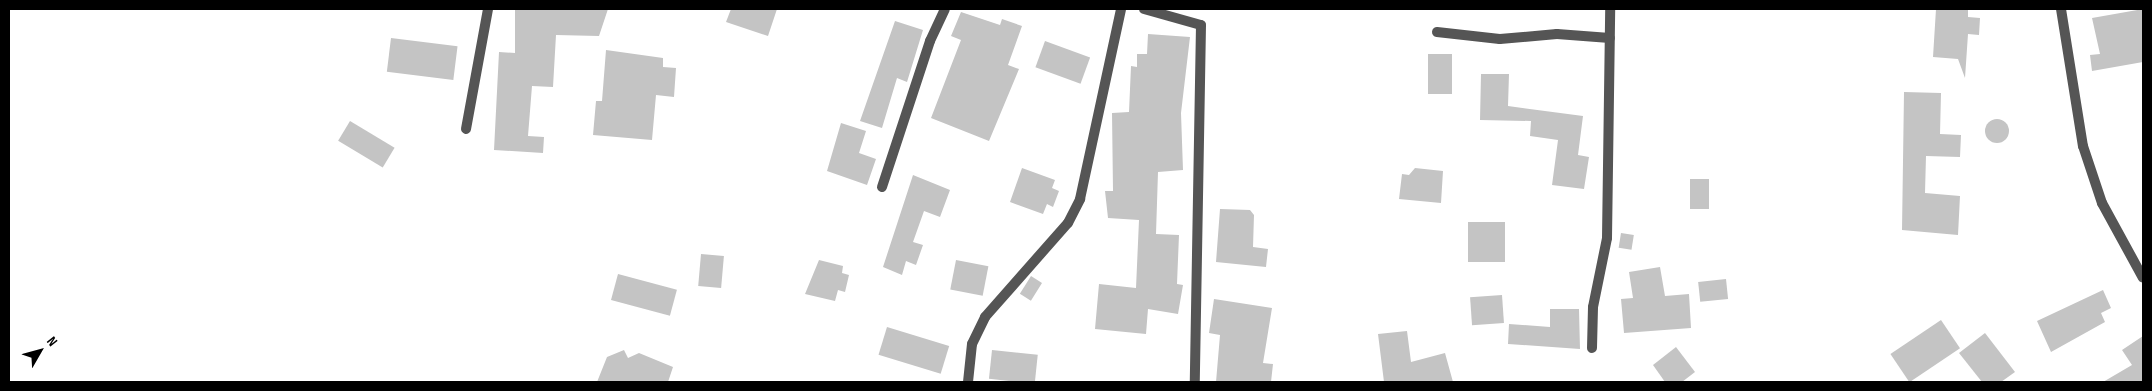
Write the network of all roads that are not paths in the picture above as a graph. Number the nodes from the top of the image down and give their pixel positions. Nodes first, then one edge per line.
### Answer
1 (488, 9) edge
2 (945, 9) edge
3 (1121, 9) edge
4 (1144, 9) edge
5 (1610, 9) edge
6 (2061, 9) edge
7 (1437, 32) dead end
8 (1610, 38) junction
9 (466, 129) dead end
10 (882, 186) dead end
11 (2143, 278) edge
12 (1592, 348) dead end
13 (968, 382) edge
14 (1195, 382) edge

1 - 9 street
2 - 10 street
3 - 13 street
4 - 14 street
5 - 8 street
6 - 11 street
7 - 8 street
8 - 12 street

